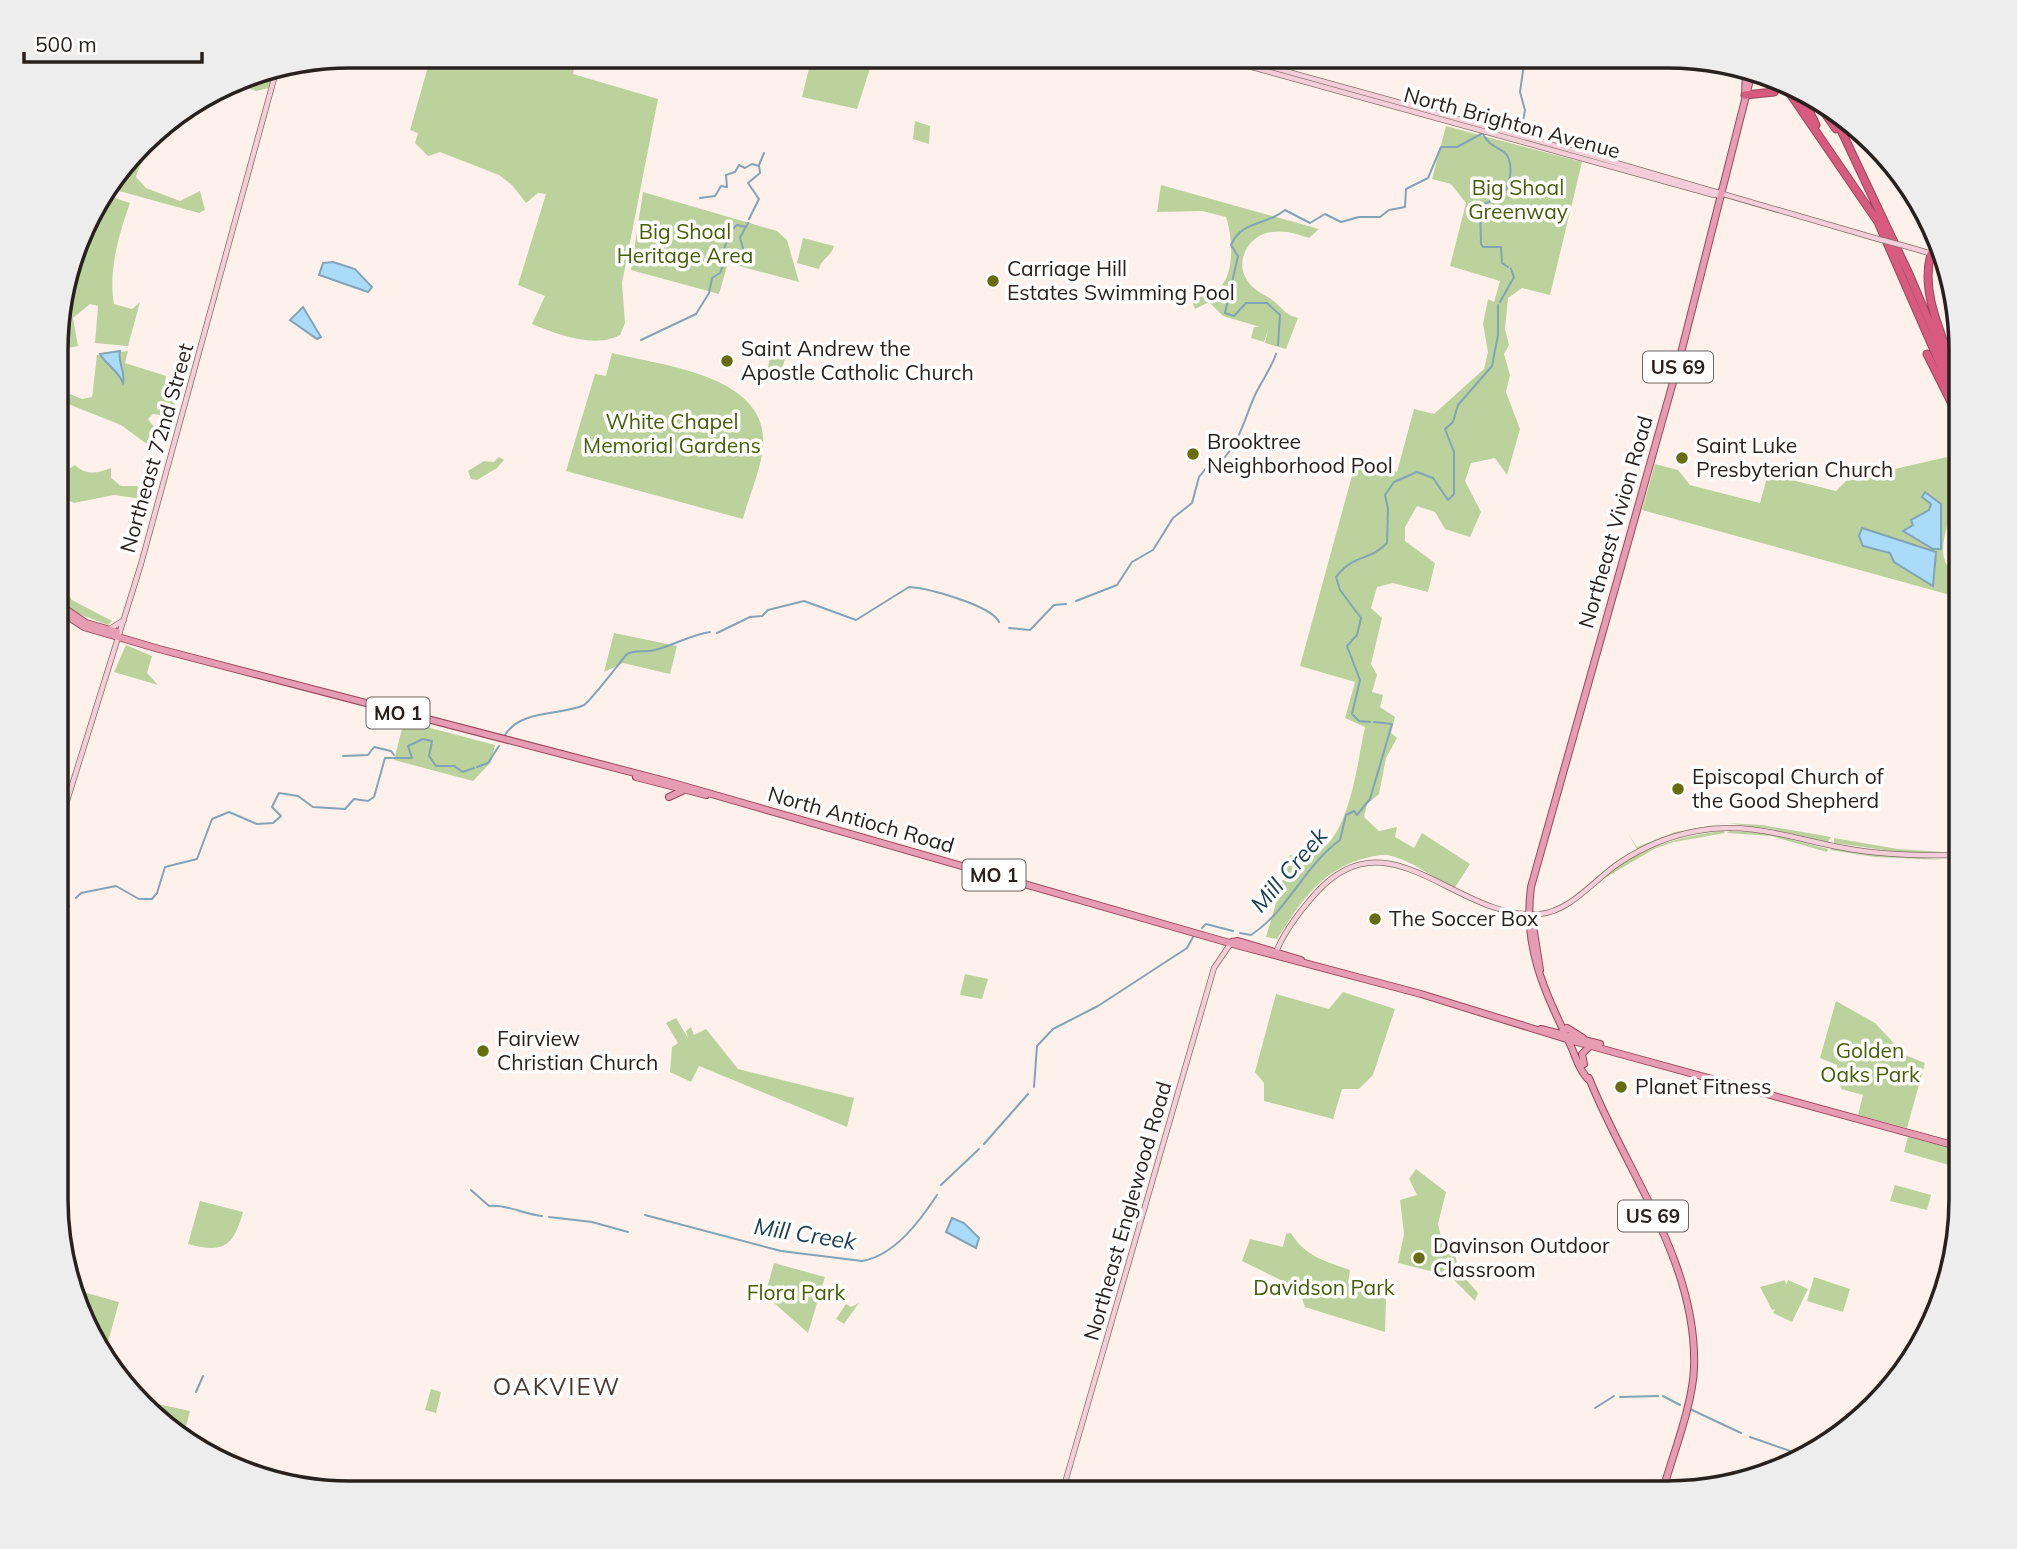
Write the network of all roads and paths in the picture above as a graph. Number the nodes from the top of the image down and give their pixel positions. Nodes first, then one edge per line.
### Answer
1 (1256, 68) edge
2 (1275, 68) edge
3 (274, 79) edge
4 (1746, 80) edge
5 (1749, 81) edge
6 (1775, 90) edge
7 (1745, 95) junction
8 (1792, 98) edge
9 (1807, 106) edge
10 (1830, 121) edge
11 (1840, 128) edge
12 (1508, 135) junction
13 (1848, 147) junction
14 (1830, 150) junction
15 (1723, 195) junction
16 (1932, 254) edge
17 (1933, 258) edge
18 (1927, 354) dead end
19 (1949, 356) edge
20 (1949, 367) edge
21 (1949, 385) edge
22 (1949, 398) edge
23 (68, 612) edge
24 (68, 616) edge
25 (124, 619) junction
26 (106, 631) junction
27 (119, 635) junction
28 (129, 640) junction
29 (114, 649) junction
30 (165, 649) junction
31 (632, 774) junction
32 (656, 784) junction
33 (672, 785) junction
34 (685, 791) junction
35 (708, 795) junction
36 (68, 797) edge
37 (1949, 855) edge
38 (1530, 912) junction
39 (1232, 942) junction
40 (1240, 946) junction
41 (1226, 949) junction
42 (1276, 953) junction
43 (1557, 1016) junction
44 (1547, 1031) junction
45 (1569, 1037) junction
46 (1592, 1046) junction
47 (1609, 1049) junction
48 (1584, 1065) junction
49 (1589, 1080) junction
50 (1949, 1144) edge
51 (1065, 1481) edge
52 (1663, 1481) edge

1 - 12 main road, North Brighton Avenue
2 - 12 main road, North Brighton Avenue
3 - 25 main road, Northeast 72nd Street
4 - 7 main road, Northeast Vivion Road / US 69
5 - 7 main road, Northeast Vivion Road / US 69
6 - 7 highway
7 - 15 main road, Northeast Vivion Road / US 69
8 - 14 highway
9 - 14 highway
10 - 13 highway
11 - 13 highway
12 - 15 main road, North Brighton Avenue
13 - 20 highway
14 - 21 highway
15 - 16 main road, North Brighton Avenue, bridge
15 - 38 main road, Northeast Vivion Road / US 69
17 - 19 highway
18 - 22 highway
23 - 26 main road, MO 1
24 - 26 main road, MO 1
25 - 26 main road
25 - 27 main road, Northeast 72nd Street
26 - 27 main road, MO 1
26 - 29 main road
27 - 28 main road, MO 1
27 - 29 main road, Northeast 72nd Street
27 - 30 main road, MO 1
28 - 29 main road
28 - 30 main road, MO 1
29 - 36 main road, Northeast 72nd Street
30 - 31 main road, MO 1
31 - 32 main road, MO 1
31 - 33 main road, MO 1
32 - 33 main road, MO 1
32 - 34 main road
33 - 34 main road, MO 1
33 - 35 main road, MO 1
34 - 35 main road, MO 1
35 - 39 main road, North Antioch Road / MO 1
37 - 38 main road
38 - 42 main road
38 - 43 main road, Northeast Vivion Road / US 69
38 - 45 main road, Northeast Vivion Road / US 69
39 - 40 main road, North Antioch Road / MO 1
39 - 41 main road, Northeast Englewood Road
39 - 42 main road, North Antioch Road / MO 1
40 - 41 main road
40 - 42 main road, North Antioch Road / MO 1
41 - 51 main road, Northeast Englewood Road
42 - 44 main road, North Antioch Road / MO 1
43 - 44 main road
43 - 45 main road, Northeast Vivion Road / US 69
44 - 45 main road, MO 1
44 - 45 main road
45 - 46 main road, MO 1
45 - 47 main road, MO 1
45 - 48 main road, Northeast Vivion Road / US 69
45 - 49 main road, Northeast Vivion Road / US 69
46 - 47 main road, MO 1
46 - 48 main road
47 - 50 main road, MO 1
48 - 49 main road, Northeast Vivion Road / US 69
49 - 52 main road, Northeast Vivion Road / US 69

